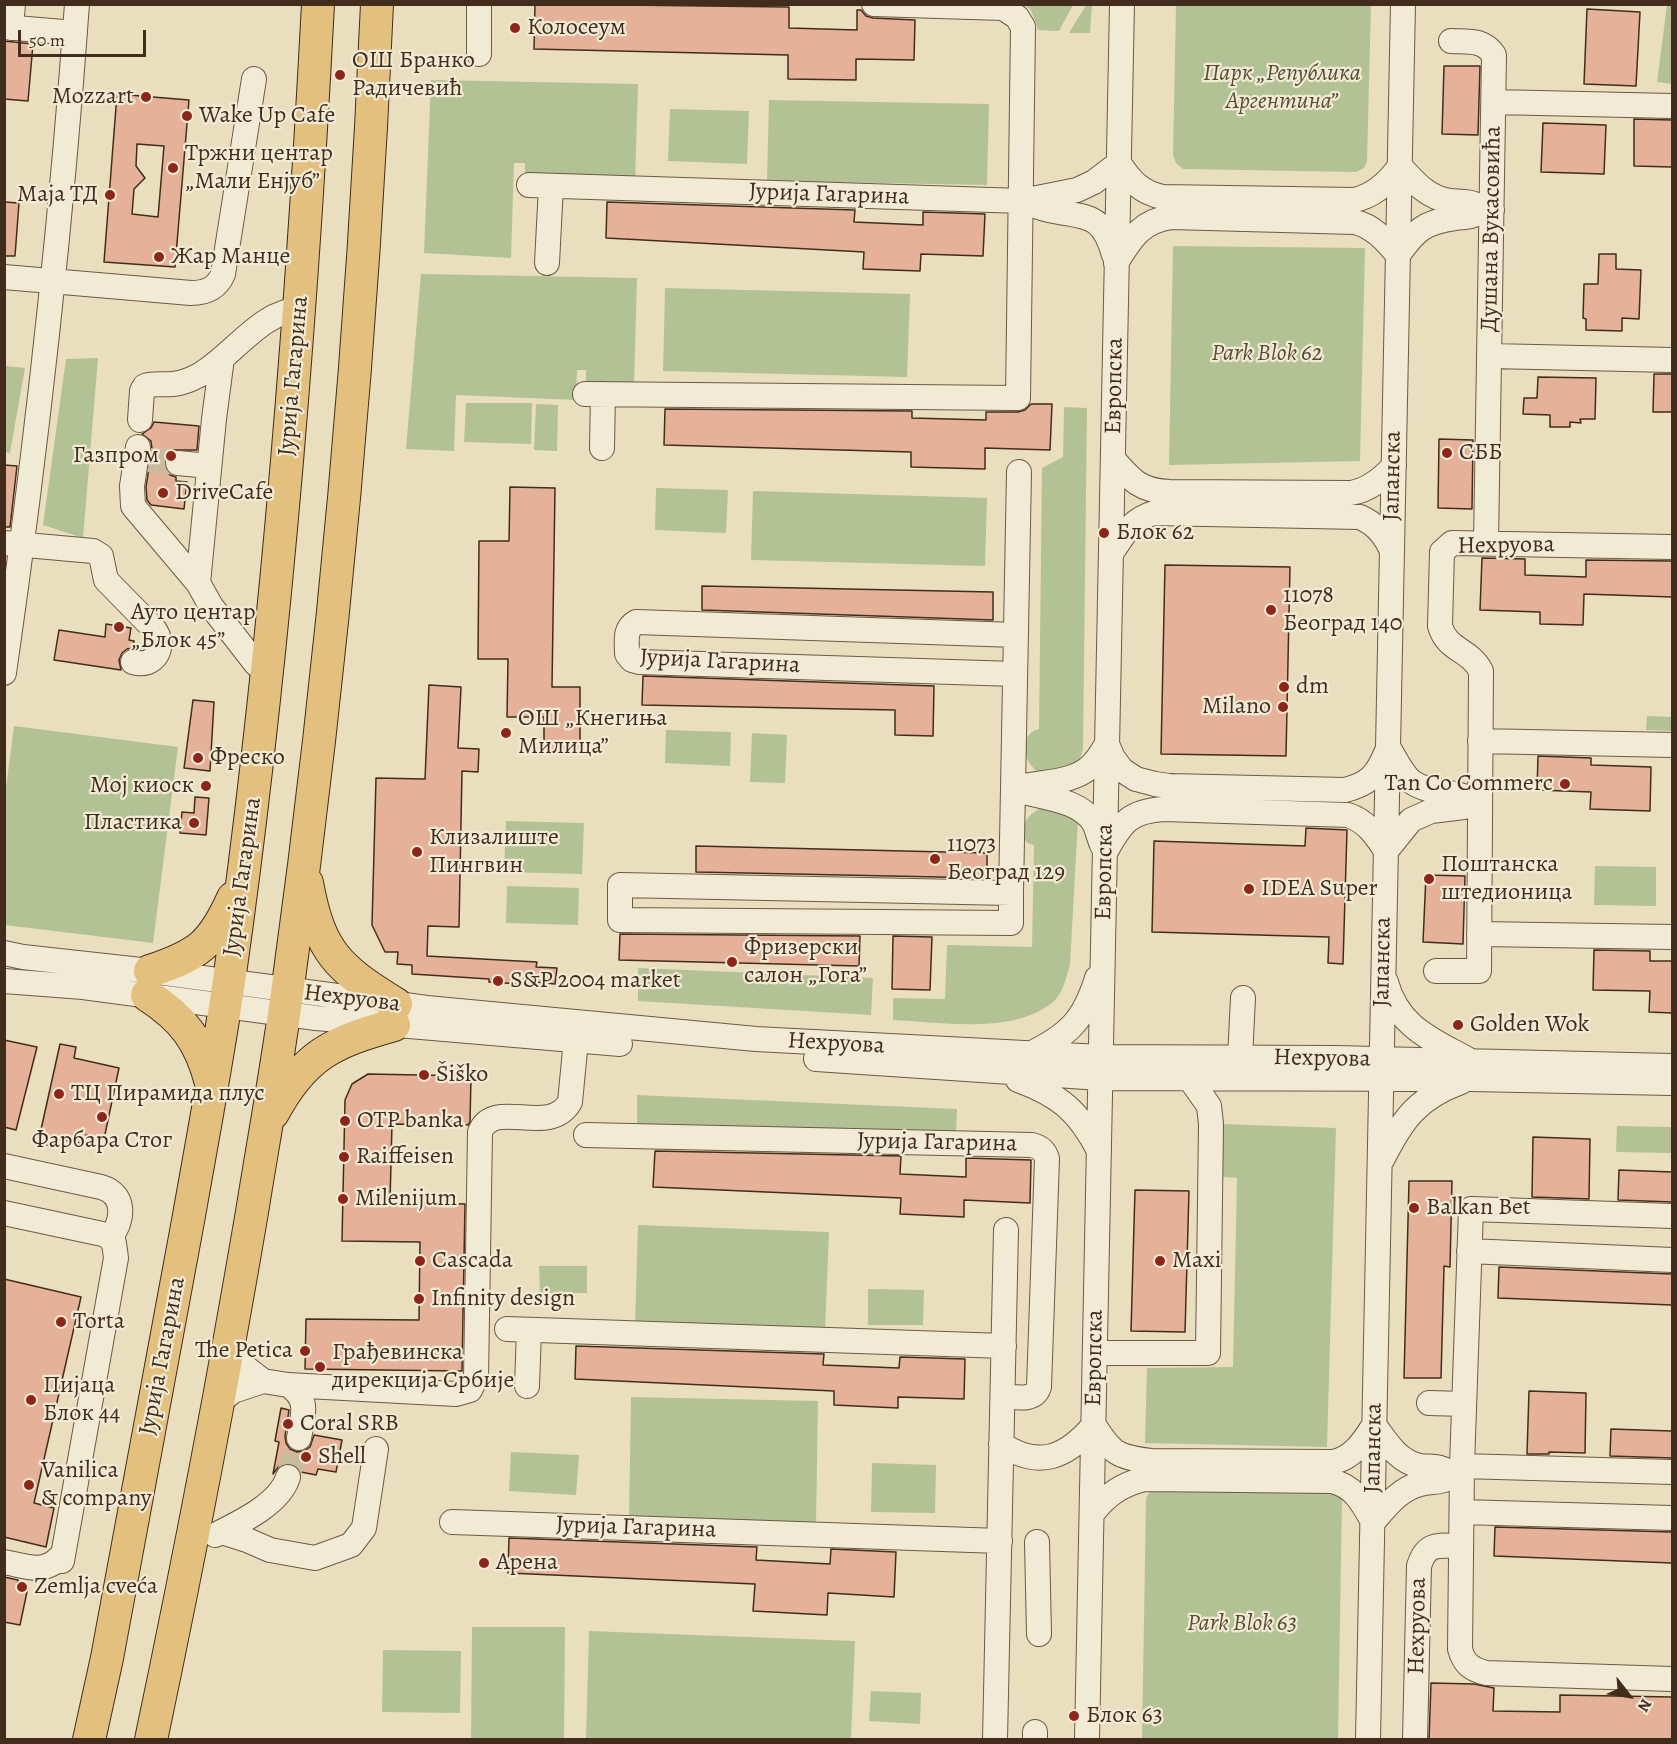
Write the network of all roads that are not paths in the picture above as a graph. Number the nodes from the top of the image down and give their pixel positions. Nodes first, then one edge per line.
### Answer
1 (78, 4) edge
2 (318, 4) edge
3 (376, 4) edge
4 (395, 4) edge
5 (479, 4) edge
6 (874, 4) edge
7 (1106, 4) edge
8 (1122, 4) edge
9 (1403, 4) edge
10 (1418, 4) edge
11 (10, 20) edge
12 (75, 33) junction
13 (1121, 34) junction
14 (1402, 35) junction
15 (1451, 41) dead end
16 (478, 54) dead end
17 (374, 68) junction
18 (254, 79) dead end
19 (1494, 102) junction
20 (1672, 106) edge
21 (1119, 163) junction
22 (1400, 166) junction
23 (1022, 201) junction
24 (1488, 210) junction
25 (1398, 255) junction
26 (547, 263) dead end
27 (1116, 263) junction
28 (4, 278) edge
29 (53, 282) junction
30 (300, 310) junction
31 (1490, 356) junction
32 (222, 358) junction
33 (1672, 360) edge
34 (140, 420) dead end
35 (602, 448) dead end
36 (141, 456) dead end
37 (1114, 460) junction
38 (178, 463) tunnel mouth
39 (209, 466) junction
40 (1394, 466) junction
41 (1019, 472) dead end
42 (13, 543) edge
43 (1486, 543) junction
44 (1672, 547) edge
45 (1392, 551) junction
46 (1111, 555) junction
47 (198, 583) junction
48 (1016, 635) junction
49 (133, 662) dead end
50 (267, 667) junction
51 (4, 673) edge
52 (1015, 674) junction
53 (1480, 741) junction
54 (1107, 744) junction
55 (1672, 745) edge
56 (1388, 747) junction
57 (1013, 789) junction
58 (1477, 801) junction
59 (1386, 851) junction
60 (1105, 853) junction
61 (246, 860) junction
62 (304, 863) junction
63 (1011, 893) junction
64 (1479, 934) junction
65 (1672, 937) edge
66 (4, 953) edge
67 (1103, 958) junction
68 (1383, 971) junction
69 (1436, 971) dead end
70 (4, 981) edge
71 (148, 983) junction
72 (227, 993) junction
73 (1247, 998) dead end
74 (285, 1002) junction
75 (395, 1015) junction
76 (576, 1040) junction
77 (1029, 1054) junction
78 (1240, 1065) junction
79 (1672, 1066) edge
80 (1101, 1067) junction
81 (1381, 1069) junction
82 (1470, 1070) junction
83 (993, 1071) junction
84 (1191, 1079) junction
85 (1672, 1083) edge
86 (212, 1087) junction
87 (266, 1124) junction
88 (1211, 1124) junction
89 (585, 1135) dead end
90 (1099, 1151) junction
91 (1379, 1165) junction
92 (4, 1166) edge
93 (4, 1213) edge
94 (1672, 1216) edge
95 (1006, 1230) dead end
96 (110, 1238) junction
97 (1469, 1251) junction
98 (1672, 1260) edge
99 (230, 1341) junction
100 (1004, 1346) junction
101 (1095, 1353) junction
102 (263, 1381) junction
103 (288, 1385) junction
104 (527, 1386) dead end
105 (1003, 1396) junction
106 (218, 1403) junction
107 (1429, 1403) dead end
108 (1464, 1404) junction
109 (1094, 1425) junction
110 (1374, 1425) junction
111 (299, 1438) tunnel mouth
112 (1001, 1444) junction
113 (376, 1449) dead end
114 (1460, 1472) junction
115 (1672, 1472) edge
116 (288, 1477) tunnel mouth
117 (1462, 1512) junction
118 (1092, 1514) junction
119 (1672, 1518) edge
120 (452, 1522) dead end
121 (1372, 1522) junction
122 (222, 1532) junction
123 (1000, 1541) junction
124 (1037, 1542) dead end
125 (1461, 1546) junction
126 (191, 1547) junction
127 (4, 1562) edge
128 (1037, 1587) junction
129 (999, 1591) junction
130 (1039, 1634) dead end
131 (1672, 1679) edge
132 (89, 1740) edge
133 (151, 1740) edge
134 (996, 1740) edge
135 (1087, 1740) edge
136 (1368, 1740) edge
137 (1415, 1740) edge

1 - 12 street
2 - 30 main road, Јурија Гагарина
3 - 17 main road
4 - 17 main road
5 - 16 street
6 - 23 street
7 - 13 street
8 - 13 street, Европска
9 - 14 street, Јапанска
10 - 14 street
11 - 12 street
12 - 29 street
13 - 21 street, Европска
14 - 22 street, Јапанска
15 - 19 street, Душана Вукасовића
17 - 62 main road
18 - 29 street
19 - 20 street, Душана Вукасовића
19 - 24 street, Душана Вукасовића
21 - 22 street
21 - 23 street
21 - 27 street, Европска
22 - 24 street
22 - 25 street, Јапанска
23 - 26 street, Јурија Гагарина
23 - 27 street
23 - 35 street
24 - 25 street
24 - 31 street, Душана Вукасовића
25 - 27 street
25 - 40 street, Јапанска
27 - 37 street, Европска
28 - 29 street
29 - 42 street
30 - 32 street
30 - 50 main road, Јурија Гагарина
31 - 33 street, Душана Вукасовића
31 - 43 street, Душана Вукасовића
32 - 34 street
32 - 39 street
36 - 47 street
37 - 40 street
37 - 46 street, Европска
38 - 39 street
39 - 47 street
40 - 45 street, Јапанска
41 - 48 street
42 - 49 street
42 - 51 street
43 - 44 street, Нехруова
43 - 53 street, Нехруова
45 - 46 street
45 - 56 street, Јапанска
46 - 54 street, Европска
47 - 50 street
48 - 52 street
48 - 52 street, Јурија Гагарина
50 - 61 main road, Јурија Гагарина
52 - 57 street
53 - 55 street
53 - 58 street, Нехруова
54 - 56 street
54 - 57 street
54 - 60 street, Европска
56 - 58 street
56 - 59 street, Јапанска
57 - 60 street
57 - 63 street
58 - 59 street
58 - 64 street, Нехруова
59 - 60 street
59 - 68 street, Јапанска
60 - 67 street, Европска
61 - 71 main road
61 - 72 main road, Јурија Гагарина
62 - 74 main road
62 - 75 main road
63 - 63 street
64 - 65 street
64 - 69 street, Нехруова
66 - 71 street, Нехруова
67 - 77 street
67 - 80 street, Европска
68 - 81 street, Јапанска
68 - 82 street
70 - 71 street, Нехруова
71 - 72 street, Нехруова
71 - 86 main road
72 - 74 street, Нехруова
72 - 86 main road, Јурија Гагарина
73 - 78 street
74 - 75 street, Нехруова
74 - 87 main road
75 - 76 street, Нехруова
75 - 77 street, Нехруова
75 - 87 main road
76 - 83 street, Нехруова
76 - 103 street
77 - 80 street, Нехруова
78 - 80 street, Нехруова
78 - 81 street, Нехруова
78 - 84 street, Нехруова
78 - 88 street
79 - 82 street, Нехруова
80 - 83 street, Нехруова
80 - 84 street, Нехруова
80 - 90 street, Европска
81 - 82 street, Нехруова
81 - 91 street, Јапанска
82 - 85 street, Нехруова
82 - 91 street
83 - 90 street
84 - 88 street
86 - 132 main road, Јурија Гагарина
87 - 99 main road
88 - 101 street
89 - 105 street, Јурија Гагарина
90 - 101 street, Европска
91 - 110 street, Јапанска
92 - 96 street
93 - 96 street
94 - 97 street, Нехруова
95 - 100 street
96 - 127 street
97 - 98 street
97 - 108 street, Нехруова
99 - 102 street
99 - 106 main road
100 - 104 street
100 - 105 street
101 - 109 street, Европска
102 - 103 street
102 - 106 street
103 - 111 street
105 - 112 street
106 - 126 main road
107 - 108 street
108 - 114 street, Нехруова
109 - 110 street
109 - 112 street
109 - 118 street, Европска
110 - 114 street
110 - 121 street, Јапанска
112 - 123 street
113 - 122 street
114 - 115 street
114 - 117 street, Нехруова
114 - 121 street
116 - 122 street
117 - 119 street
117 - 125 street, Нехруова
118 - 121 street
118 - 135 street, Европска
120 - 123 street, Јурија Гагарина
121 - 136 street, Јапанска
122 - 126 street
123 - 129 street
124 - 128 street
125 - 131 street, Нехруова
125 - 137 street, Нехруова
126 - 133 main road
128 - 129 street
128 - 130 street
129 - 134 street

